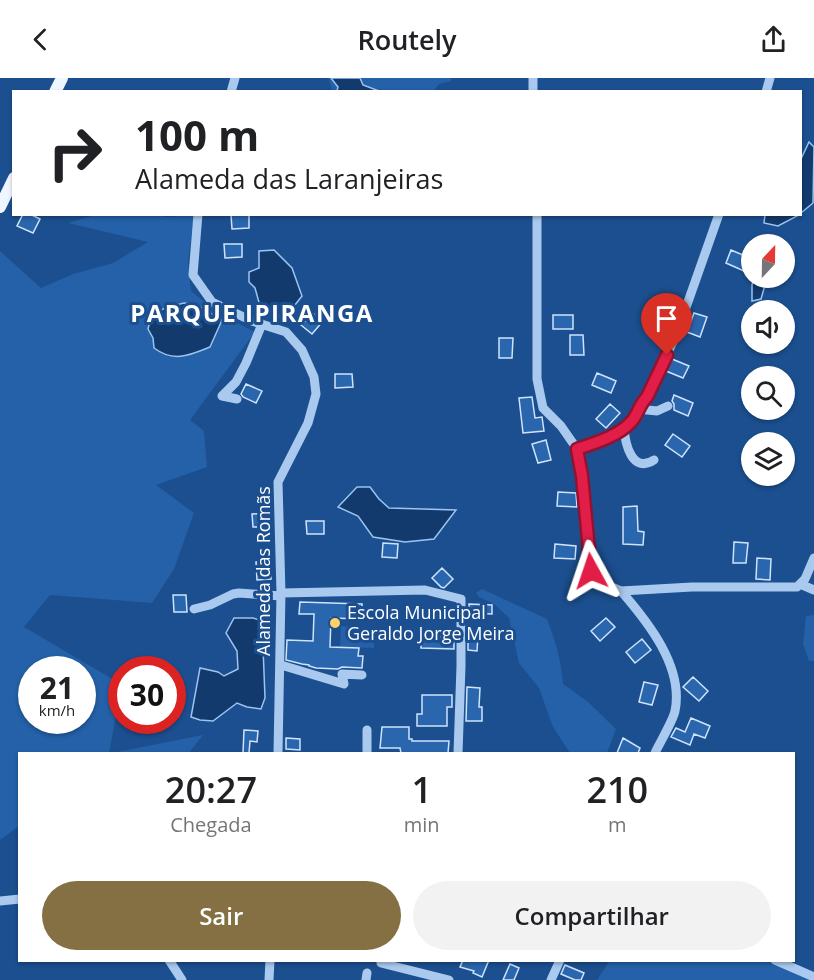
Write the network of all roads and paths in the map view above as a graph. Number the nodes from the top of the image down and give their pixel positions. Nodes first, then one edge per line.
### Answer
1 (12, 181) edge
2 (0, 207) edge
3 (198, 216) edge
4 (537, 216) edge
5 (718, 216) edge
6 (257, 323) junction
7 (237, 399) dead end
8 (668, 406) dead end
9 (638, 409) junction
10 (624, 428) junction
11 (577, 449) junction
12 (654, 460) dead end
13 (814, 558) edge
14 (799, 586) junction
15 (814, 590) edge
16 (621, 591) junction
17 (281, 594) junction
18 (194, 609) dead end
19 (280, 664) junction
20 (362, 675) dead end
21 (367, 730) dead end
22 (278, 752) edge
23 (367, 752) edge
24 (458, 752) edge
25 (656, 752) edge
26 (18, 899) edge
27 (0, 900) edge
28 (170, 962) edge
29 (270, 962) edge
30 (559, 962) edge
31 (780, 962) edge
32 (381, 963) dead end
33 (814, 977) edge
34 (182, 980) edge
35 (269, 980) edge
36 (449, 980) edge
37 (551, 980) edge

1 - 2 main road
3 - 6 street, Alameda das Romãs
4 - 11 street
5 - 9 street
6 - 7 street
6 - 17 street, Alameda das Romãs
8 - 9 street
9 - 10 street
10 - 11 street
10 - 12 street
11 - 16 street
13 - 14 street
14 - 15 street
14 - 16 street
16 - 25 street
17 - 18 street
17 - 19 street, Alameda das Romãs
17 - 24 street
19 - 20 street
19 - 22 street, Alameda das Romãs
21 - 23 street
26 - 27 street
28 - 34 street
29 - 35 street
30 - 37 street
31 - 33 street
32 - 36 street

